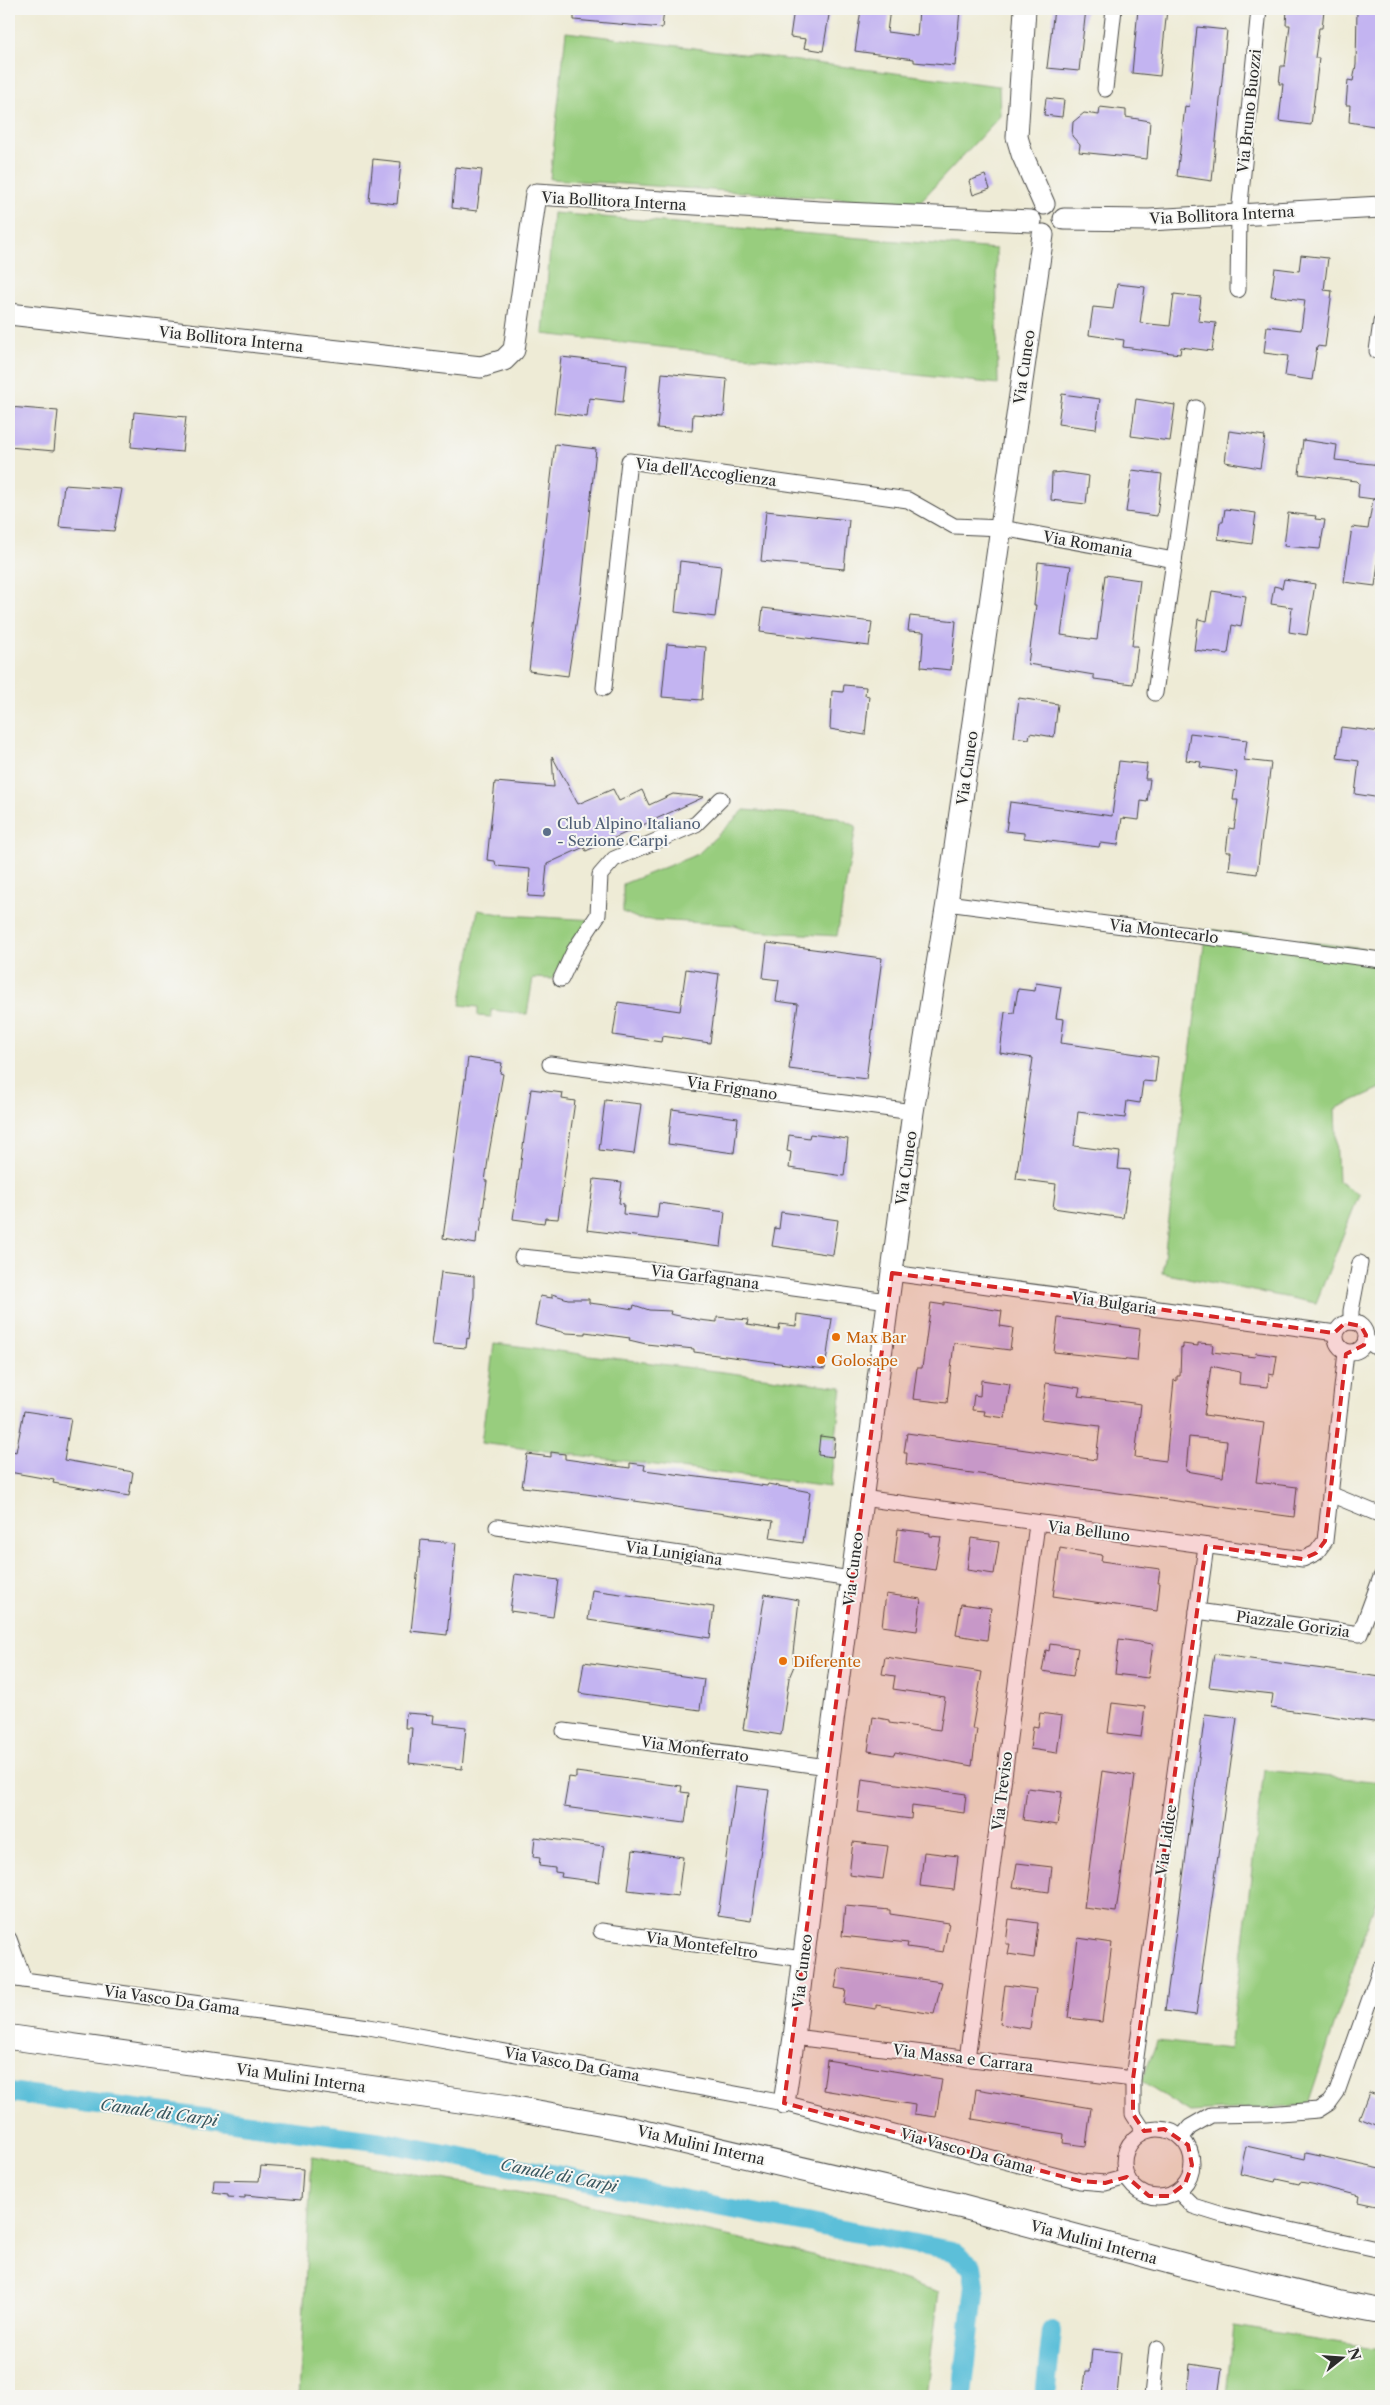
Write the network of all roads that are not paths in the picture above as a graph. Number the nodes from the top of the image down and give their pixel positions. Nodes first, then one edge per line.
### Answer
1 (1025, 9) edge
2 (1114, 9) edge
3 (1259, 9) edge
4 (1105, 89) dead end
5 (1044, 204) junction
6 (1381, 207) edge
7 (1239, 214) junction
8 (1064, 218) junction
9 (1037, 228) junction
10 (1238, 290) dead end
11 (9, 314) edge
12 (1381, 322) edge
13 (1381, 352) edge
14 (1196, 408) dead end
15 (1002, 528) junction
16 (1174, 560) junction
17 (604, 688) dead end
18 (1155, 693) dead end
19 (721, 800) dead end
20 (947, 903) junction
21 (1381, 960) edge
22 (562, 979) dead end
23 (550, 1064) dead end
24 (914, 1112) junction
25 (522, 1257) dead end
26 (1360, 1263) dead end
27 (892, 1273) junction
28 (888, 1301) junction
29 (1351, 1322) junction
30 (1336, 1333) junction
31 (1366, 1340) junction
32 (1381, 1351) edge
33 (1346, 1352) junction
34 (1330, 1494) junction
35 (862, 1498) junction
36 (1381, 1515) edge
37 (1037, 1524) junction
38 (498, 1527) dead end
39 (1206, 1546) junction
40 (1381, 1577) edge
41 (851, 1579) junction
42 (1197, 1611) junction
43 (564, 1731) dead end
44 (827, 1767) junction
45 (601, 1930) dead end
46 (9, 1939) edge
47 (802, 1959) junction
48 (1381, 1967) edge
49 (9, 1978) edge
50 (24, 1980) junction
51 (9, 2037) edge
52 (794, 2037) junction
53 (967, 2059) junction
54 (1133, 2079) junction
55 (784, 2103) junction
56 (1144, 2131) junction
57 (1181, 2138) junction
58 (1127, 2178) junction
59 (1178, 2191) junction
60 (1381, 2250) edge
61 (1381, 2311) edge
62 (1157, 2348) dead end
63 (1152, 2396) edge

1 - 5 street
2 - 4 street
3 - 7 street, Via Bruno Buozzi
5 - 8 street
5 - 9 street
6 - 7 street, Via Bollitora Interna
7 - 8 street, Via Bollitora Interna
7 - 10 street, Via Bruno Buozzi
8 - 9 street
9 - 11 street, Via Bollitora Interna
9 - 15 street, Via Cuneo
12 - 13 street
14 - 16 street
15 - 16 street, Via Romania
15 - 17 street, Via dell'Accoglienza
15 - 20 street, Via Cuneo
16 - 18 street
19 - 22 street
20 - 21 street, Via Montecarlo
20 - 24 street, Via Cuneo
23 - 24 street, Via Frignano
24 - 27 street, Via Cuneo
25 - 28 street, Via Garfagnana
26 - 29 street
27 - 28 street, Via Cuneo
27 - 30 street, Via Bulgaria
28 - 35 street, Via Cuneo
29 - 30 street
29 - 31 street
30 - 33 street
31 - 32 street
31 - 33 street
33 - 34 street
34 - 36 street
34 - 39 street, Via Belluno
35 - 37 street, Via Belluno
35 - 41 street, Via Cuneo
37 - 39 street, Via Belluno
37 - 53 street, Via Treviso
38 - 41 street, Via Lunigiana
39 - 42 street, Via Lidice
40 - 42 street, Piazzale Gorizia
41 - 44 street, Via Cuneo
42 - 54 street, Via Lidice
43 - 44 street, Via Monferrato
44 - 47 street, Via Cuneo
45 - 47 street, Via Montefeltro
46 - 50 street
47 - 52 street, Via Cuneo
48 - 57 street
49 - 50 street, Via Vasco Da Gama
50 - 55 street, Via Vasco Da Gama
51 - 61 main road, Via Mulini Interna
52 - 53 street, Via Massa e Carrara
52 - 55 street, Via Cuneo
53 - 54 street, Via Massa e Carrara
54 - 56 street, Via Lidice
55 - 58 street, Via Vasco Da Gama
56 - 57 street
56 - 58 street
57 - 59 street
58 - 59 street
59 - 60 street
62 - 63 street

